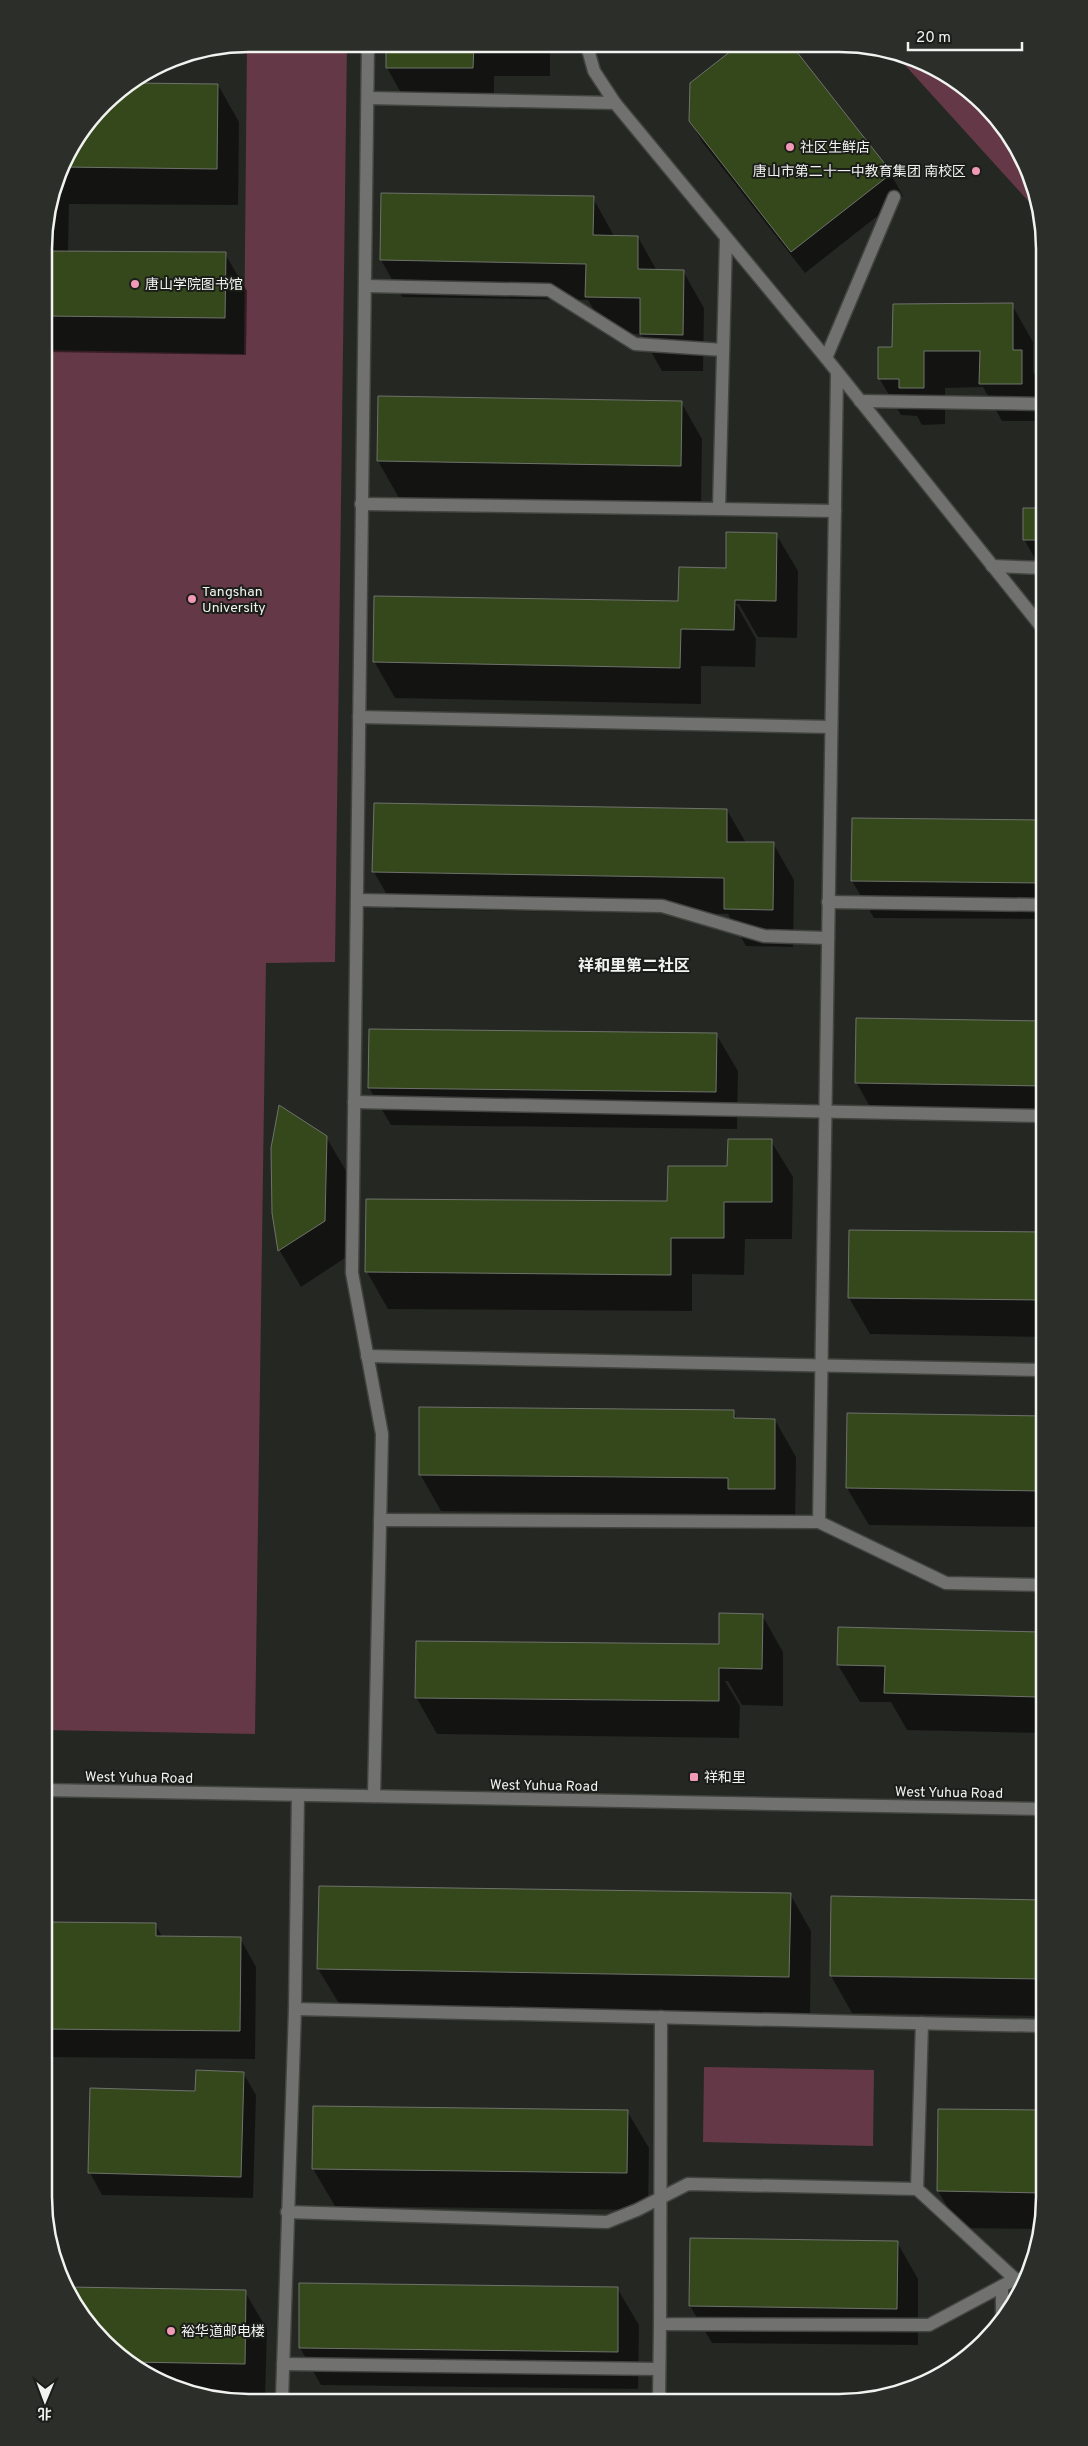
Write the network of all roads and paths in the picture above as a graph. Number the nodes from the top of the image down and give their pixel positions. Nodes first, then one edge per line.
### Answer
1 (368, 52) edge
2 (589, 52) edge
3 (368, 98) junction
4 (615, 103) junction
5 (894, 197) dead end
6 (726, 239) junction
7 (366, 286) junction
8 (723, 350) junction
9 (826, 358) junction
10 (837, 374) junction
11 (860, 400) junction
12 (1036, 404) edge
13 (361, 504) junction
14 (719, 509) junction
15 (835, 511) junction
16 (992, 566) junction
17 (1036, 568) edge
18 (1036, 620) edge
19 (358, 717) junction
20 (831, 727) junction
21 (358, 900) junction
22 (828, 902) junction
23 (1036, 905) edge
24 (828, 938) junction
25 (354, 1102) junction
26 (825, 1112) junction
27 (1036, 1116) edge
28 (367, 1356) junction
29 (821, 1366) junction
30 (1036, 1370) edge
31 (380, 1520) junction
32 (818, 1522) junction
33 (1036, 1585) edge
34 (52, 1790) edge
35 (298, 1795) junction
36 (374, 1796) junction
37 (1036, 1809) edge
38 (295, 2009) junction
39 (661, 2017) junction
40 (922, 2023) junction
41 (1036, 2026) edge
42 (917, 2189) junction
43 (660, 2199) junction
44 (287, 2212) junction
45 (1019, 2277) edge
46 (1017, 2281) edge
47 (1002, 2286) junction
48 (1002, 2306) edge
49 (660, 2324) junction
50 (283, 2364) junction
51 (659, 2369) junction
52 (282, 2394) edge
53 (659, 2394) edge

1 - 3 street
2 - 4 street
3 - 4 street
3 - 7 street
4 - 6 street
5 - 9 street
6 - 8 street
6 - 9 street
7 - 8 street
7 - 13 street
8 - 14 street
9 - 10 street
10 - 11 street
10 - 15 street
11 - 12 street
11 - 16 street
13 - 14 street
13 - 19 street
14 - 15 street
15 - 20 street
16 - 17 street
16 - 18 street
19 - 20 street
19 - 21 street
20 - 22 street
21 - 24 street
21 - 25 street
22 - 23 street
22 - 24 street
24 - 26 street
25 - 26 street
25 - 28 street
26 - 27 street
26 - 29 street
28 - 29 street
28 - 31 street
29 - 30 street
29 - 32 street
31 - 32 street
31 - 36 street
32 - 33 street
34 - 35 street, West Yuhua Road
35 - 36 street, West Yuhua Road
35 - 38 street
36 - 37 street, West Yuhua Road
38 - 39 street
38 - 44 street
39 - 40 street
39 - 43 street
40 - 41 street
40 - 42 street
42 - 43 street
42 - 45 street
43 - 44 street
43 - 49 street
44 - 50 street
46 - 47 street
47 - 48 street
47 - 49 street
49 - 51 street
50 - 51 street
50 - 52 street
51 - 53 street

